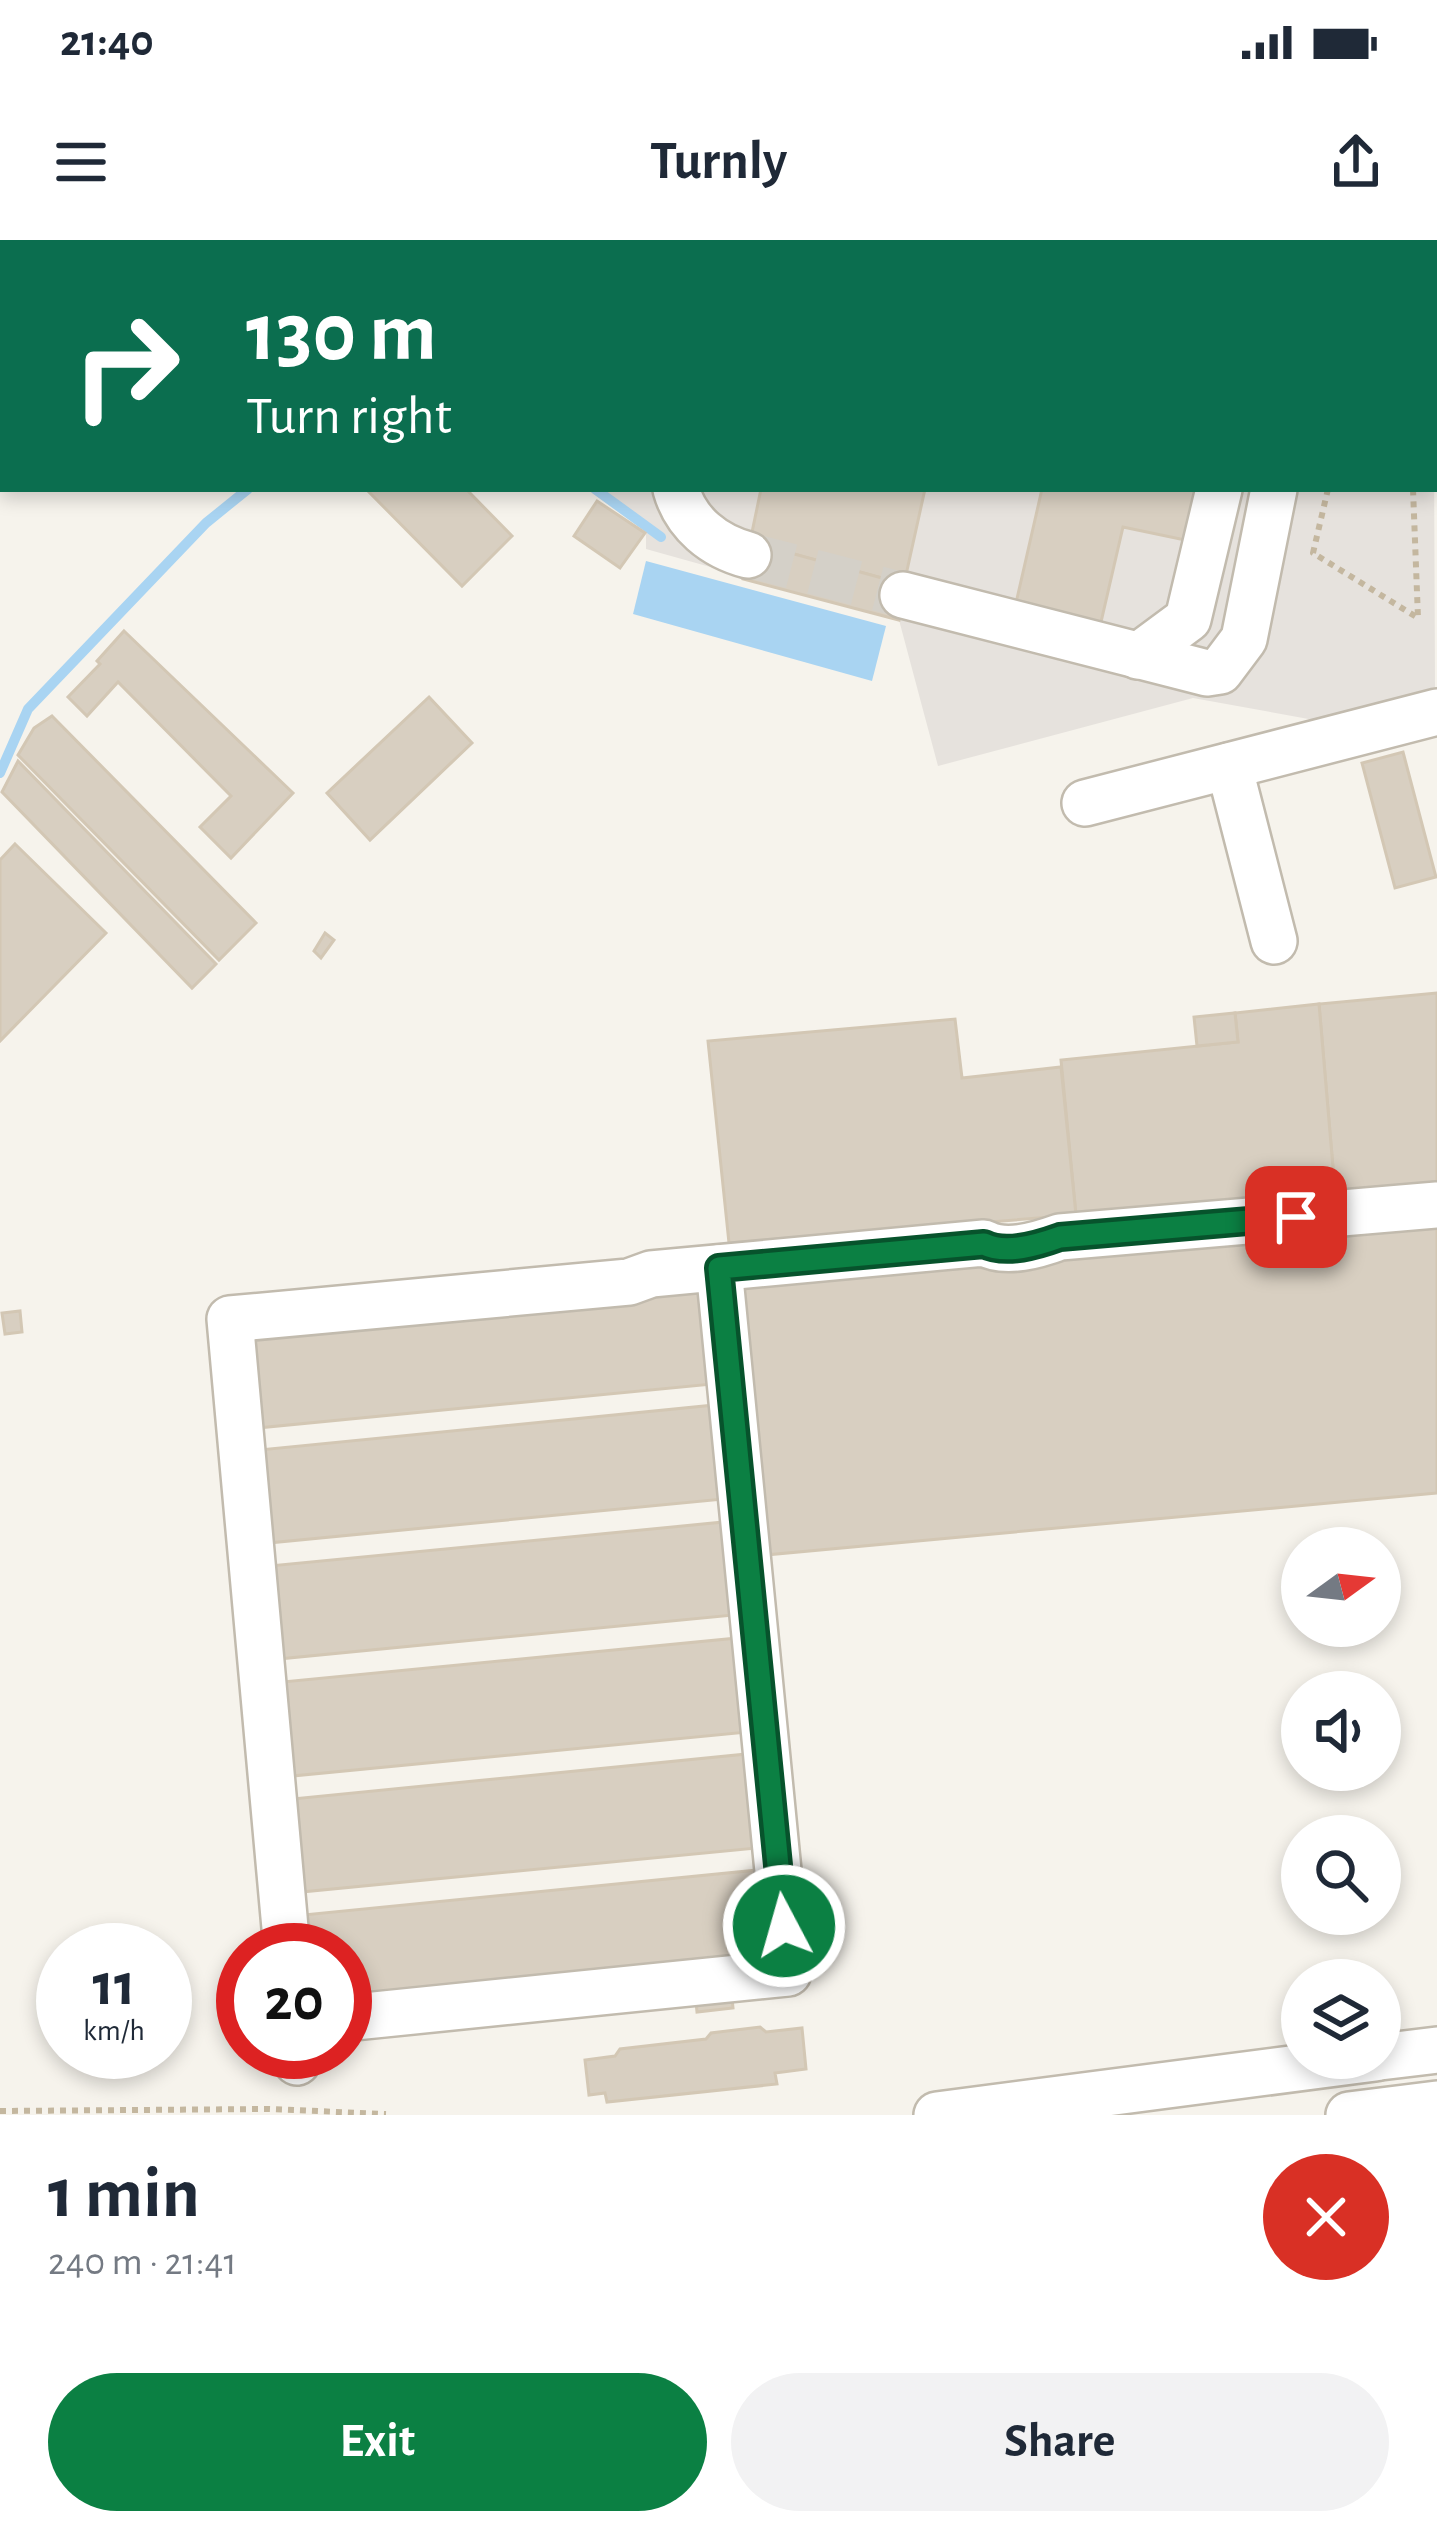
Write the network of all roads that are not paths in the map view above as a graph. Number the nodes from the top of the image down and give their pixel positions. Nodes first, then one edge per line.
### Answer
1 (677, 492) edge
2 (1218, 492) edge
3 (1273, 492) edge
4 (748, 555) tunnel mouth
5 (903, 595) tunnel mouth
6 (1138, 656) junction
7 (1437, 712) edge
8 (1229, 766) junction
9 (1085, 803) dead end
10 (1274, 941) dead end
11 (1437, 1205) edge
12 (719, 1268) junction
13 (285, 1923) edge
14 (372, 2015) edge
15 (1437, 2050) edge
16 (1401, 2055) edge
17 (1281, 2071) edge
18 (1437, 2104) edge
19 (937, 2115) edge
20 (1349, 2115) edge

1 - 4 street
2 - 6 street
3 - 6 street
5 - 6 street
7 - 8 street
8 - 9 street
8 - 10 street
11 - 12 street
12 - 13 street
12 - 14 street
15 - 16 street
17 - 19 street
18 - 20 street

